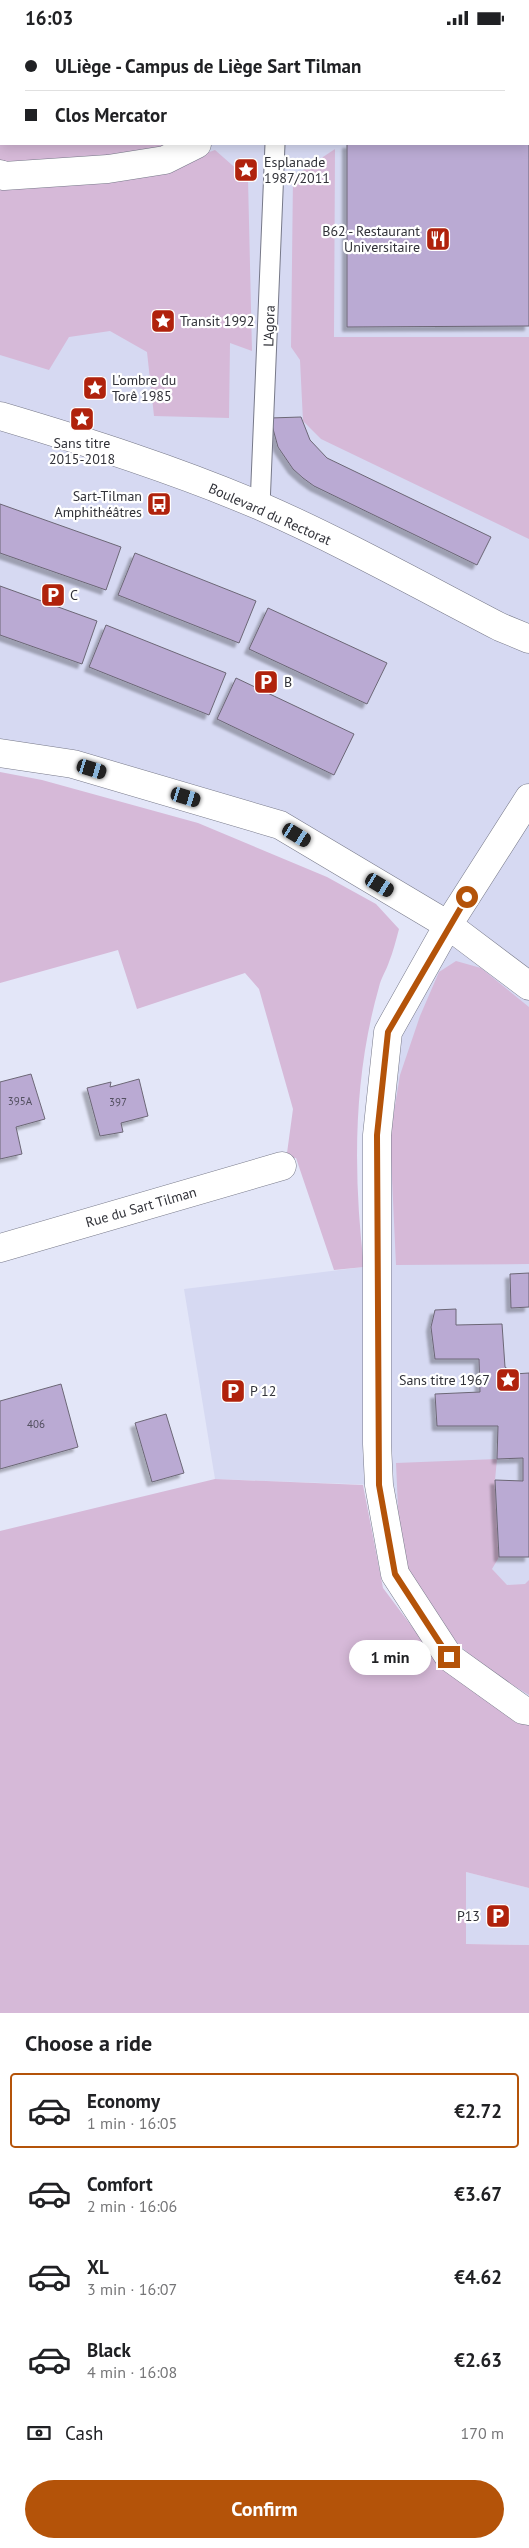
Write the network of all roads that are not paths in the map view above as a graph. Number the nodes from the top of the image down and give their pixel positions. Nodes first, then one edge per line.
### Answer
1 (196, 145) edge
2 (275, 145) edge
3 (0, 174) edge
4 (0, 416) edge
5 (260, 506) junction
6 (529, 639) edge
7 (0, 753) edge
8 (529, 798) edge
9 (448, 925) junction
10 (529, 986) edge
11 (282, 1167) dead end
12 (0, 1247) edge
13 (529, 1711) edge

1 - 3 street
2 - 5 lane, L'Agora
4 - 5 street, Boulevard du Rectorat
5 - 6 street, Boulevard du Rectorat
7 - 9 street
8 - 9 street
9 - 10 street
9 - 13 street
11 - 12 street, Rue du Sart Tilman

